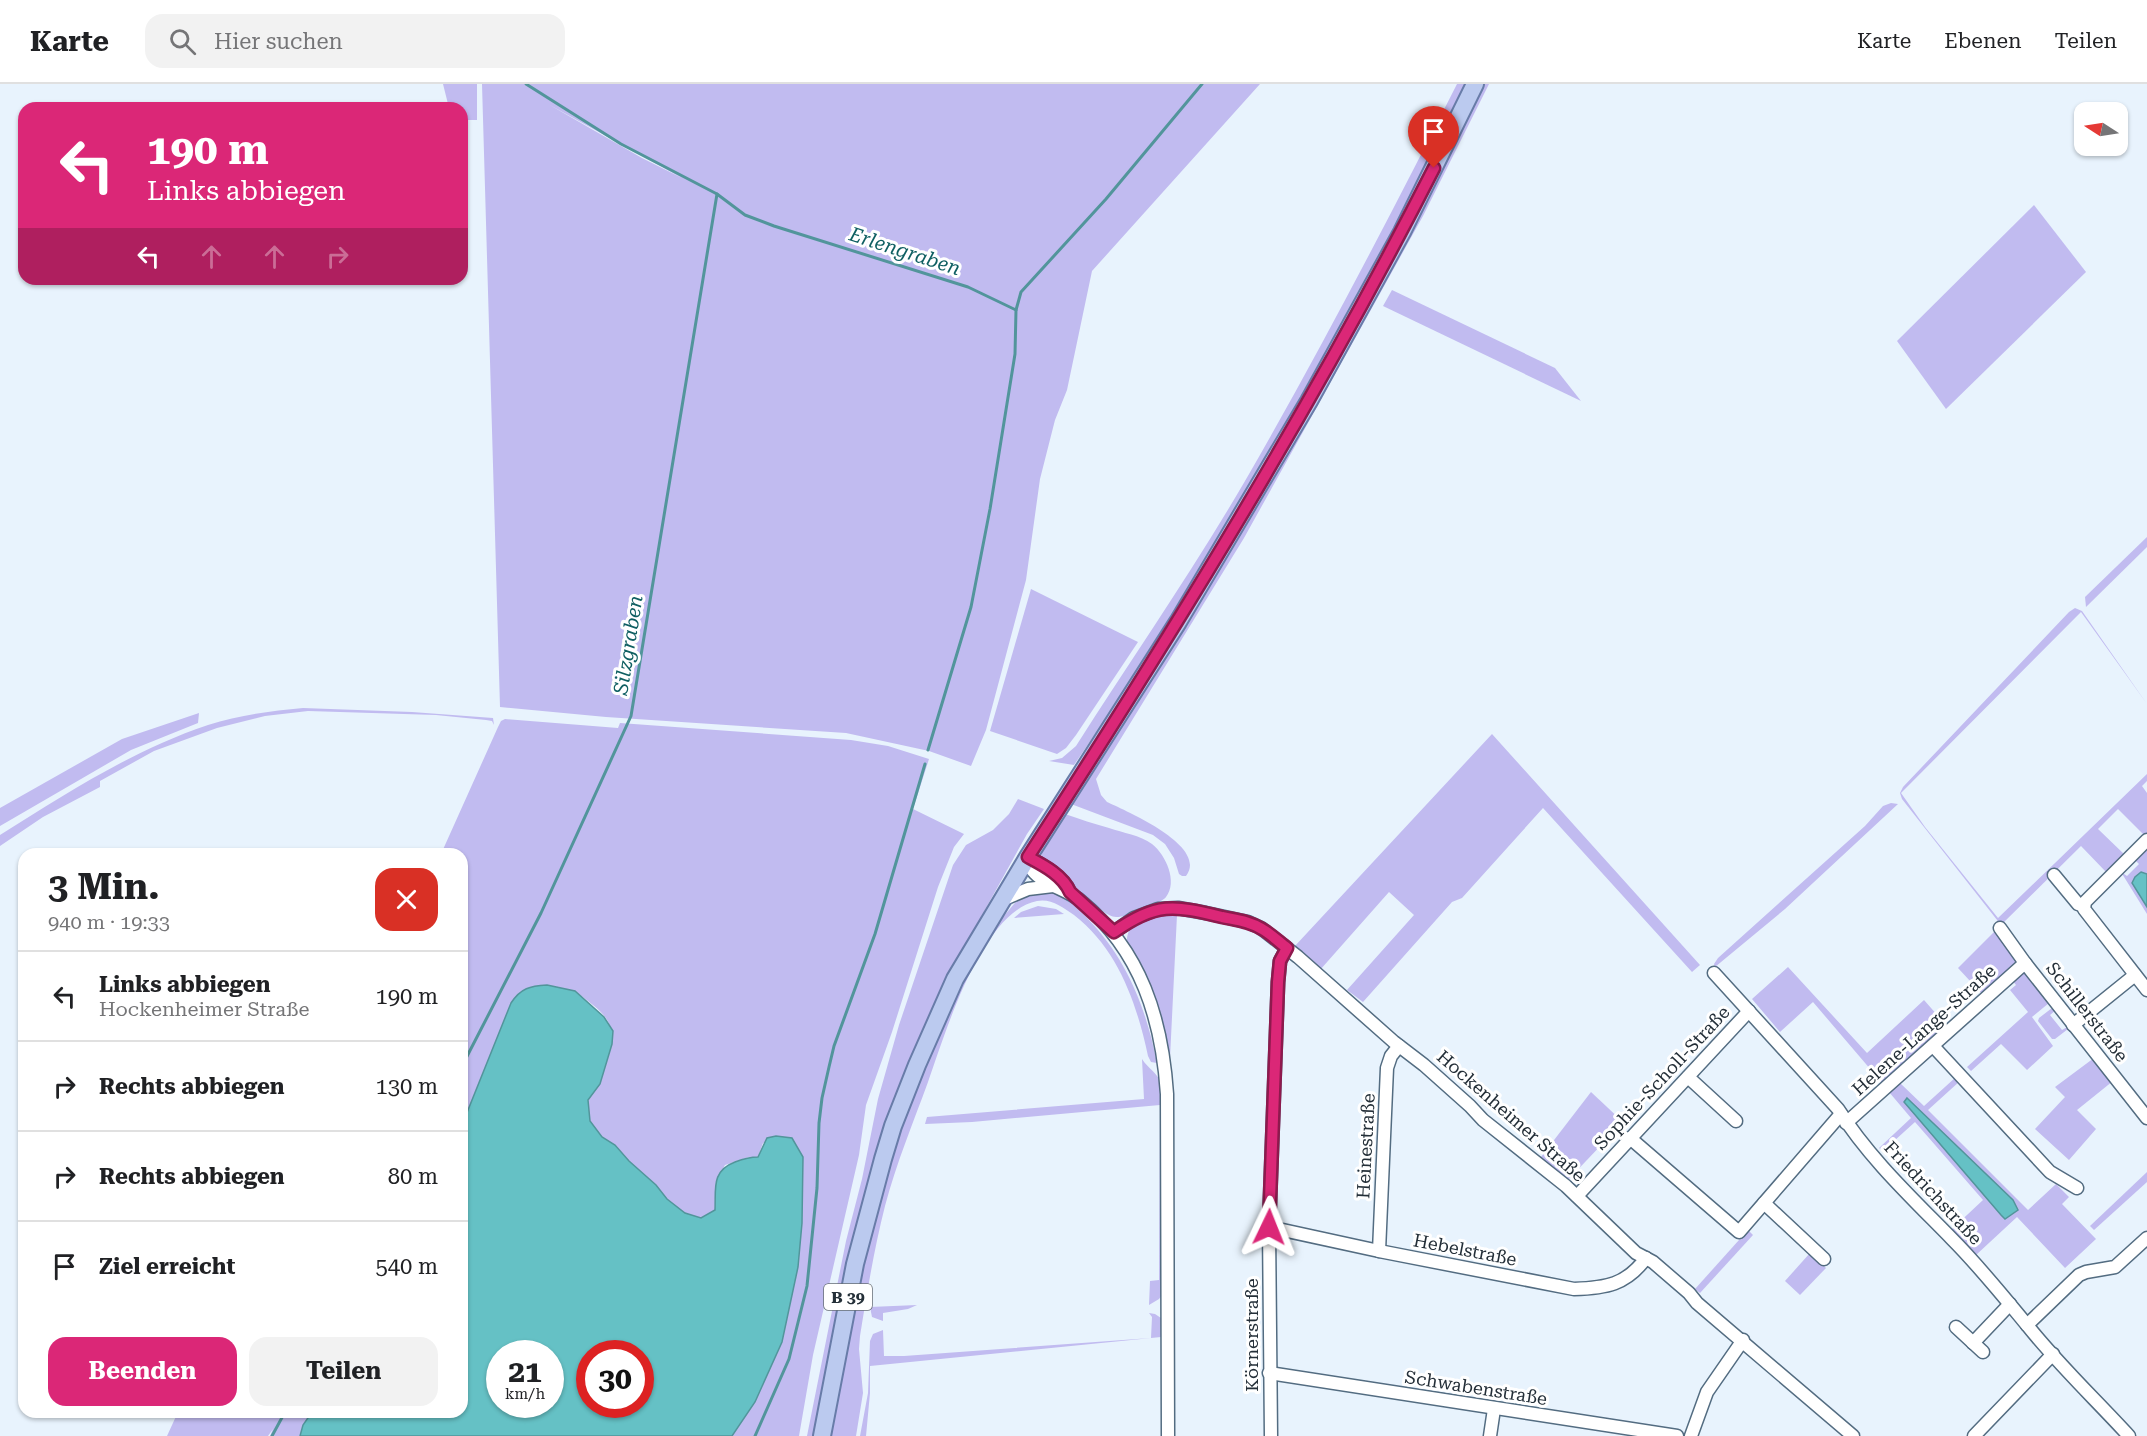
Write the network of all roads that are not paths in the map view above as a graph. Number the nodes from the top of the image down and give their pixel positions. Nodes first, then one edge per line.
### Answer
1 (1475, 84) edge
2 (2147, 840) edge
3 (1028, 857) junction
4 (2054, 875) dead end
5 (1053, 886) junction
6 (1070, 892) junction
7 (1002, 900) junction
8 (2084, 906) junction
9 (2000, 928) dead end
10 (1114, 932) junction
11 (1287, 948) junction
12 (2025, 963) junction
13 (1714, 973) dead end
14 (2135, 975) junction
15 (2147, 990) edge
16 (1749, 1011) junction
17 (2073, 1025) junction
18 (1399, 1046) junction
19 (1933, 1046) junction
20 (1688, 1077) junction
21 (2147, 1118) edge
22 (1844, 1119) junction
23 (1736, 1121) dead end
24 (1630, 1138) junction
25 (2076, 1188) dead end
26 (1576, 1196) junction
27 (1764, 1203) junction
28 (1269, 1227) junction
29 (2147, 1238) edge
30 (1379, 1251) junction
31 (1646, 1258) junction
32 (1824, 1259) dead end
33 (2010, 1304) junction
34 (2027, 1325) junction
35 (1956, 1327) dead end
36 (1743, 1340) junction
37 (2053, 1354) junction
38 (1269, 1373) junction
39 (1494, 1409) junction
40 (822, 1436) edge
41 (1168, 1436) edge
42 (1271, 1436) edge
43 (1490, 1436) edge
44 (1677, 1436) edge
45 (1691, 1436) edge
46 (1853, 1436) edge
47 (1974, 1436) edge
48 (2129, 1436) edge

1 - 3 main road, B 39
2 - 8 street
3 - 5 street
3 - 6 street
3 - 7 main road, B 39
4 - 8 street
5 - 6 street
5 - 7 street
6 - 10 street
7 - 40 main road, B 39
8 - 14 street
9 - 12 street, Schillerstraße
10 - 11 street, Hockenheimer Straße
10 - 41 street
11 - 18 street, Hockenheimer Straße
11 - 28 street, Körnerstraße
12 - 17 street, Schillerstraße
12 - 19 street, Helene-Lange-Straße
13 - 16 street, Friedrichstraße
14 - 15 street
14 - 17 street
16 - 20 street, Sophie-Scholl-Straße
16 - 22 street, Friedrichstraße
17 - 21 street, Schillerstraße
18 - 26 street, Hockenheimer Straße
18 - 30 street, Heinestraße
19 - 22 street, Helene-Lange-Straße
19 - 25 street
20 - 23 street
20 - 24 street, Sophie-Scholl-Straße
22 - 27 street, Helene-Lange-Straße
22 - 33 street, Friedrichstraße
24 - 26 street, Sophie-Scholl-Straße
24 - 27 street, Helene-Lange-Straße
26 - 31 street, Hockenheimer Straße
27 - 32 street
28 - 30 street, Hebelstraße
28 - 38 street, Körnerstraße
29 - 34 street
30 - 31 street, Hebelstraße
31 - 36 street, Hockenheimer Straße
33 - 34 street, Friedrichstraße
33 - 35 street
34 - 37 street, Friedrichstraße
36 - 45 street
36 - 46 street, Hockenheimer Straße
37 - 47 street
37 - 48 street, Friedrichstraße
38 - 39 street, Schwabenstraße
38 - 42 street, Körnerstraße
39 - 43 street
39 - 44 street, Schwabenstraße

